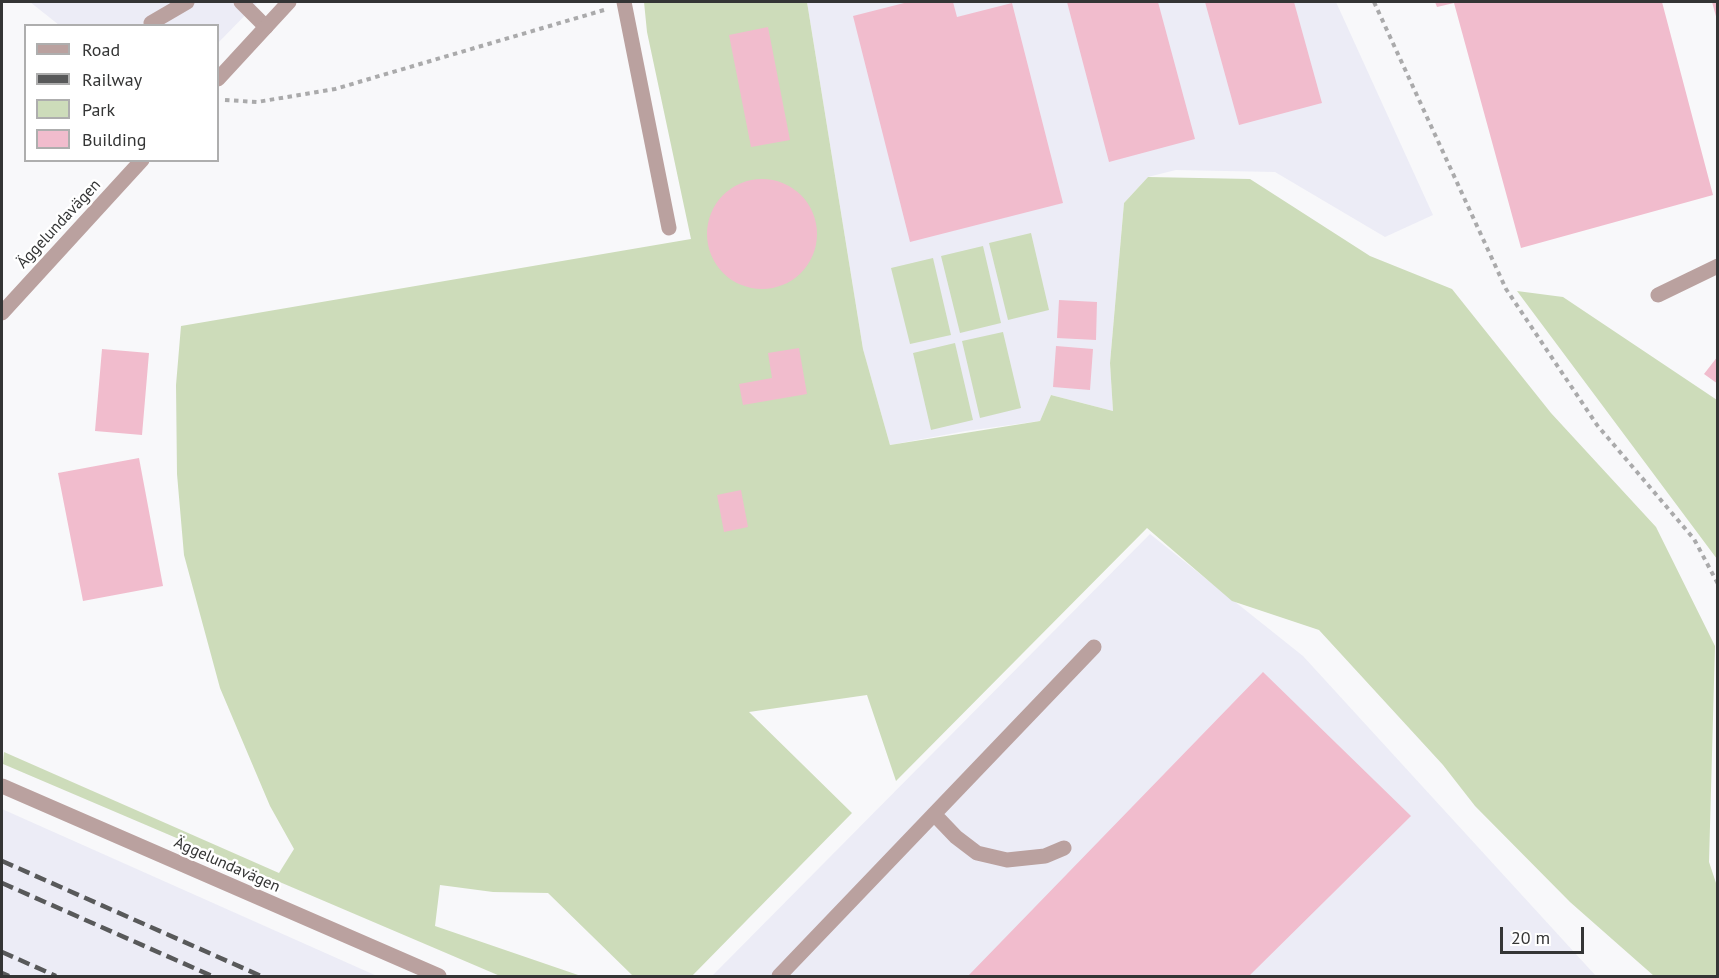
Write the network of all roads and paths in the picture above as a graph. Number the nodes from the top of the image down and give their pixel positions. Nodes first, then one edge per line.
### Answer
1 (187, 2) edge
2 (241, 2) edge
3 (289, 2) edge
4 (1374, 2) edge
5 (624, 3) edge
6 (151, 23) dead end
7 (266, 27) junction
8 (219, 78) edge
9 (219, 100) edge
10 (140, 162) edge
11 (669, 228) dead end
12 (1718, 266) edge
13 (1658, 295) dead end
14 (2, 313) edge
15 (1718, 584) edge
16 (1094, 647) dead end
17 (2, 786) edge
18 (934, 814) junction
19 (1064, 848) dead end
20 (439, 976) edge
21 (779, 976) edge

1 - 6 street
2 - 7 street
3 - 7 street
4 - 15 path
5 - 9 path
5 - 11 street
7 - 8 street
10 - 14 street, Äggelundavägen
12 - 13 street
16 - 18 street
17 - 20 street, Äggelundavägen
18 - 19 street
18 - 21 street

